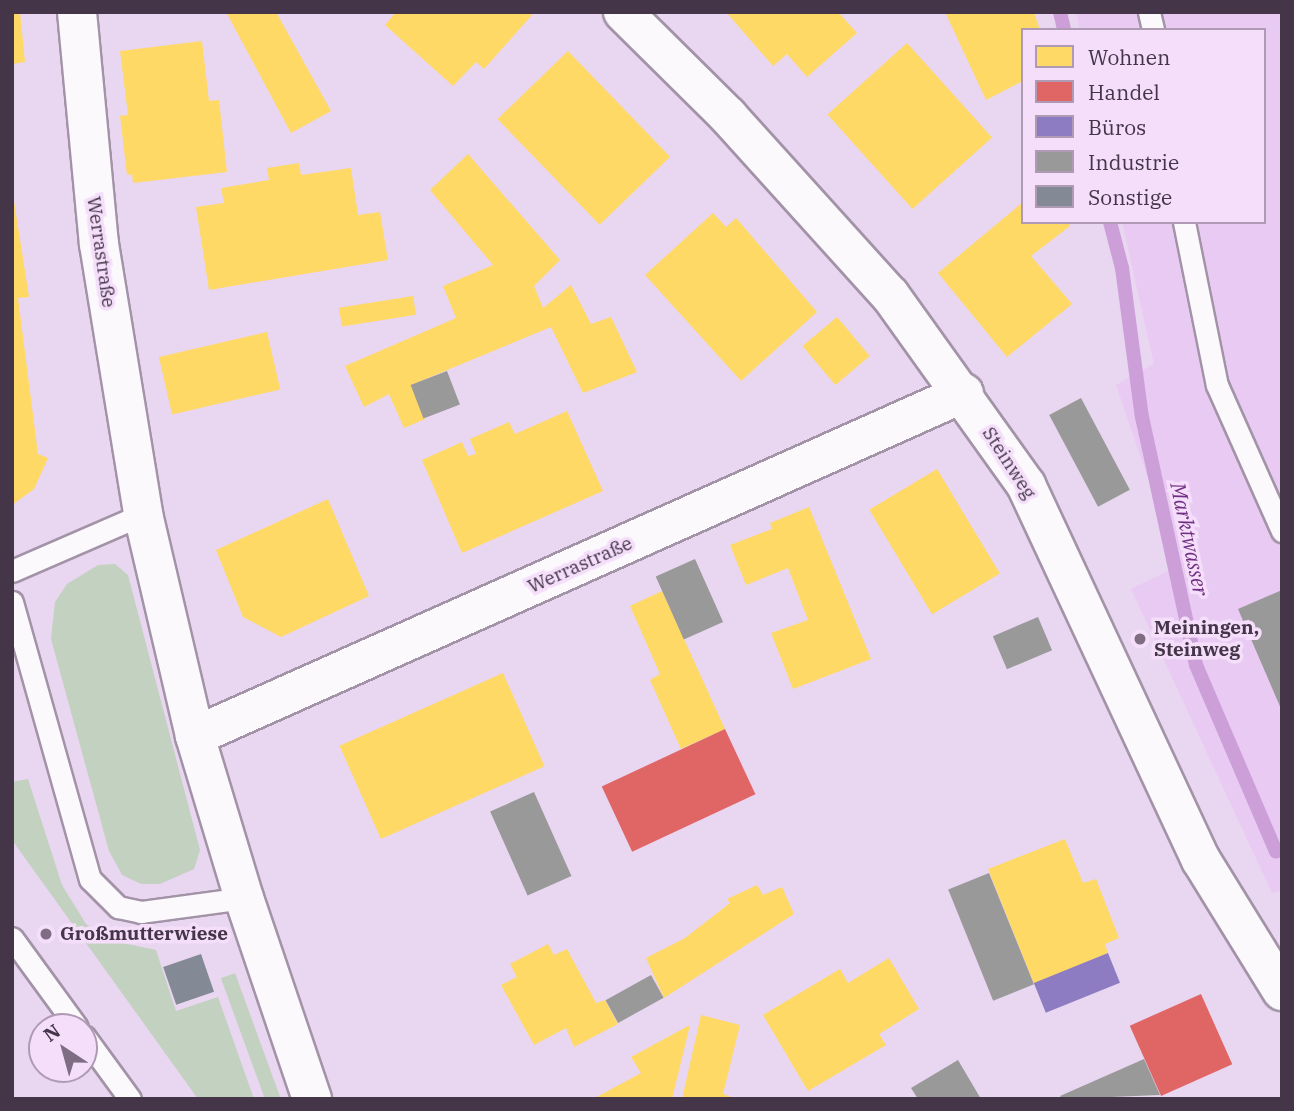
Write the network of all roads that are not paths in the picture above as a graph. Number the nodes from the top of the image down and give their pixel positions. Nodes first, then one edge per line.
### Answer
1 (77, 12) edge
2 (623, 12) edge
3 (1184, 224) edge
4 (964, 393) junction
5 (143, 514) junction
6 (1282, 531) edge
7 (12, 571) edge
8 (12, 603) edge
9 (195, 736) junction
10 (244, 898) junction
11 (12, 938) edge
12 (1282, 991) edge
13 (68, 1013) edge
14 (98, 1055) edge
15 (130, 1099) edge
16 (312, 1099) edge

1 - 5 street, Werrastraße
2 - 4 street, Steinweg
3 - 6 lane
4 - 9 street, Werrastraße
4 - 12 street, Steinweg
5 - 7 lane
5 - 9 street, Werrastraße
8 - 10 lane
9 - 10 street, Werrastraße
10 - 16 street, Werrastraße
11 - 13 lane
14 - 15 lane

